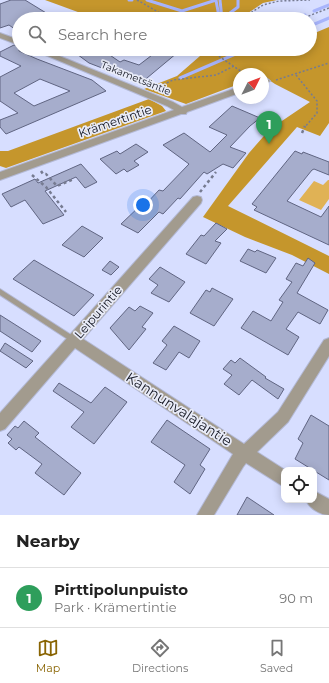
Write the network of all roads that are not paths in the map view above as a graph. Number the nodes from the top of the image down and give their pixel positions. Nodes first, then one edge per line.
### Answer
1 (0, 35) edge
2 (12, 40) edge
3 (52, 56) edge
4 (233, 92) edge
5 (183, 112) junction
6 (0, 176) edge
7 (197, 200) dead end
8 (0, 292) edge
9 (74, 340) junction
10 (329, 344) edge
11 (0, 424) edge
12 (244, 452) junction
13 (281, 477) edge
14 (317, 501) edge
15 (329, 509) edge
16 (205, 515) edge

1 - 2 street
3 - 5 street, Takametsäntie
4 - 5 street, Krämertintie
5 - 6 street, Krämertintie
7 - 9 street, Leipurintie
8 - 9 lane
9 - 11 street, Leipurintie
9 - 12 street, Kannunvalajantie
10 - 12 street
12 - 13 street, Kannunvalajantie
12 - 16 street
14 - 15 street

